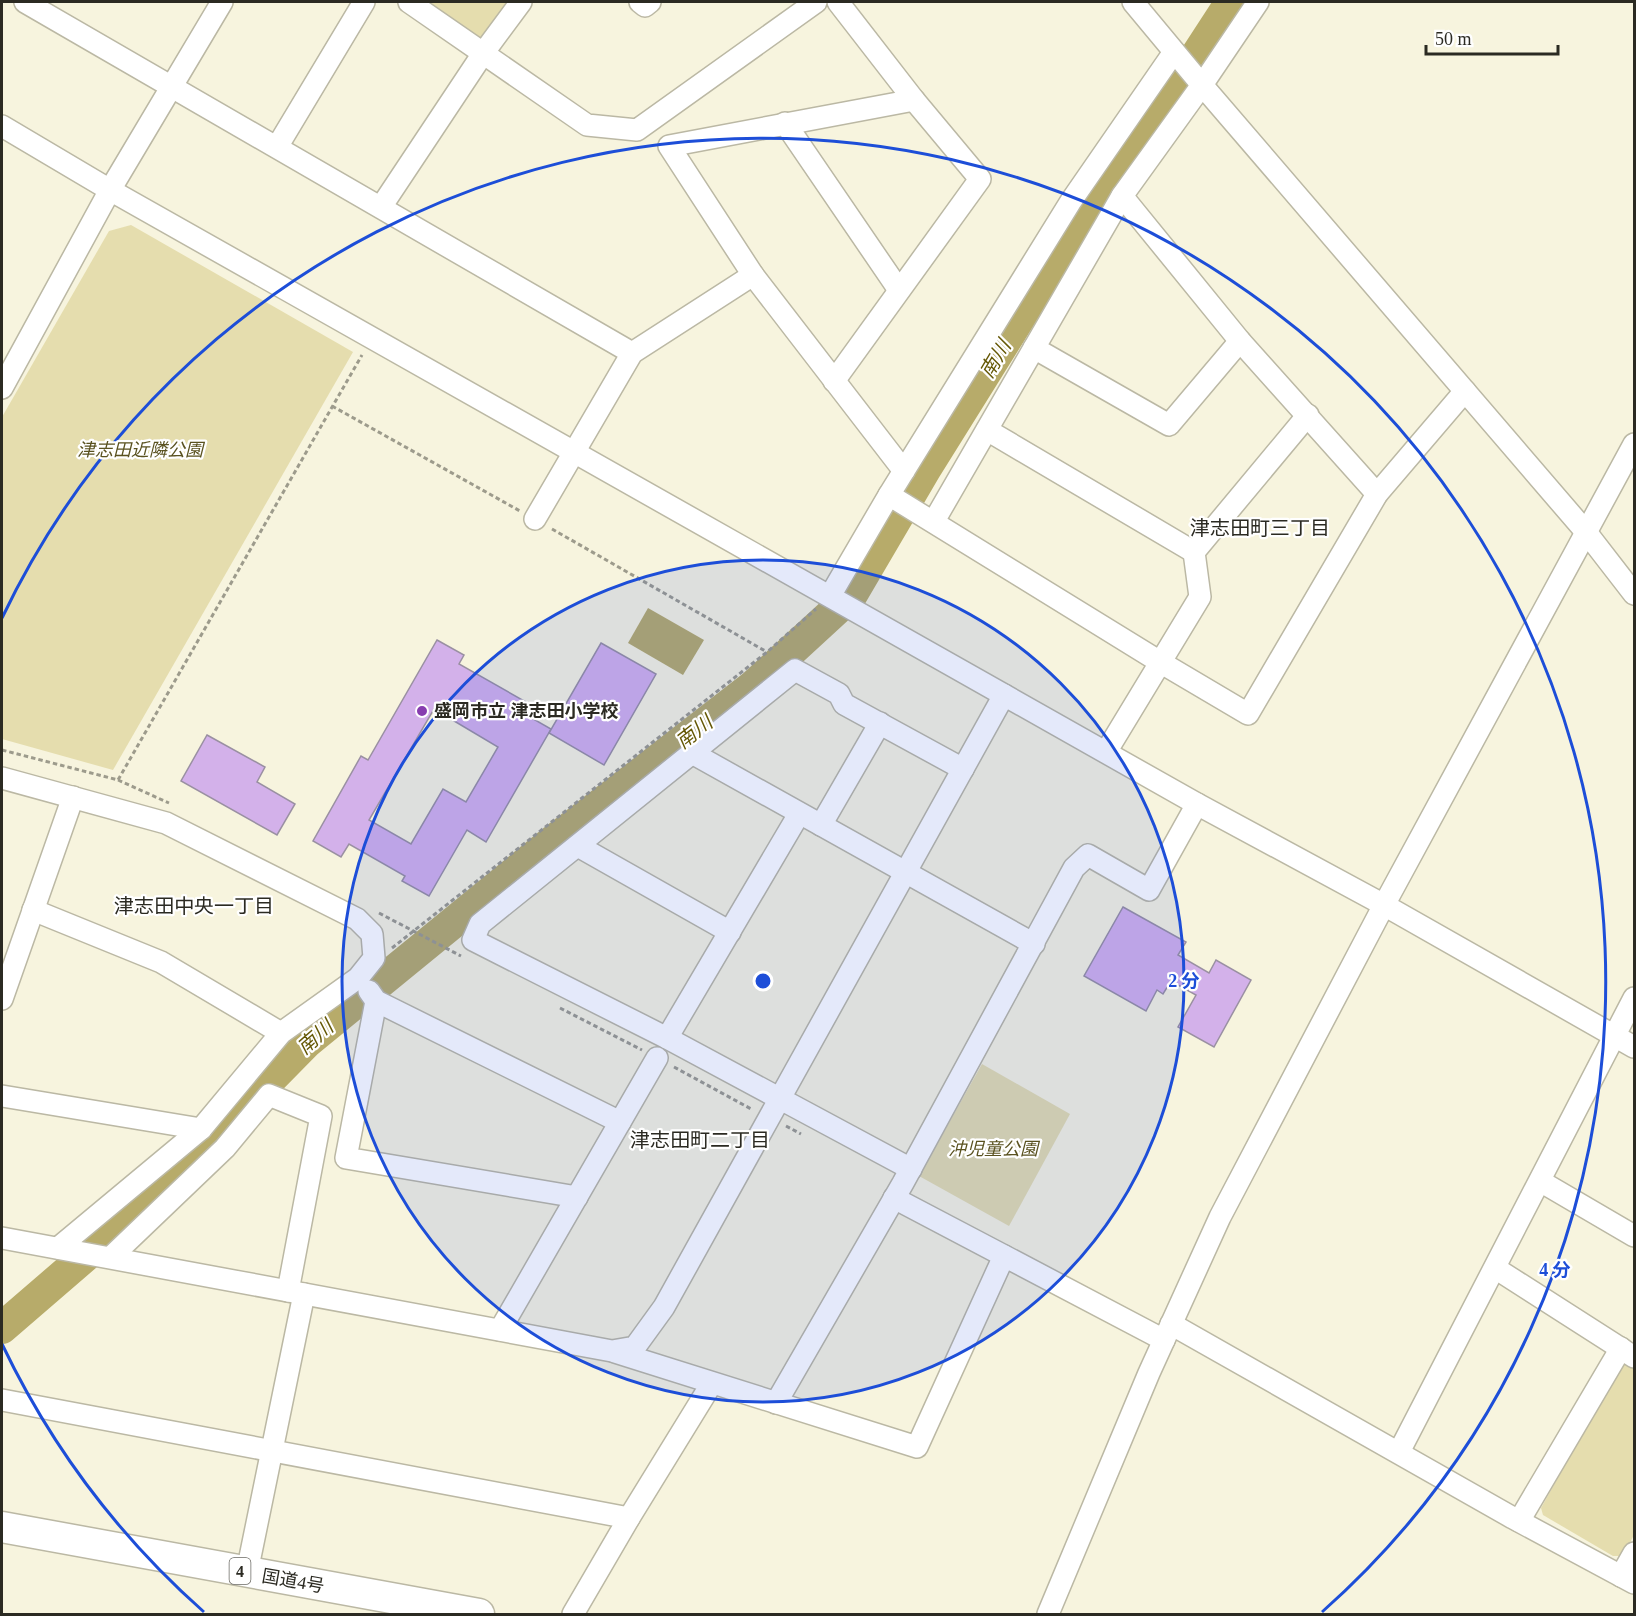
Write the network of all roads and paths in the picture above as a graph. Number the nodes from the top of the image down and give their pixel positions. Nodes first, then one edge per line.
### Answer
1 (25, 2) edge
2 (222, 2) edge
3 (364, 2) edge
4 (409, 2) edge
5 (521, 2) edge
6 (640, 2) edge
7 (650, 2) edge
8 (816, 2) edge
9 (837, 2) edge
10 (1133, 2) edge
11 (1258, 2) edge
12 (484, 52) junction
13 (1174, 52) junction
14 (1202, 85) junction
15 (172, 86) junction
16 (914, 100) junction
17 (785, 123) junction
18 (2, 126) edge
19 (277, 147) junction
20 (110, 190) junction
21 (1122, 196) junction
22 (381, 207) junction
23 (753, 275) junction
24 (899, 291) junction
25 (373, 338) junction
26 (1240, 341) junction
27 (1034, 348) junction
28 (632, 353) junction
29 (834, 381) junction
30 (2, 388) edge
31 (1465, 391) junction
32 (1308, 415) junction
33 (987, 430) junction
34 (1635, 444) edge
35 (575, 453) junction
36 (904, 471) junction
37 (1377, 494) junction
38 (889, 495) junction
39 (535, 519) dead end
40 (934, 521) junction
41 (1586, 532) junction
42 (1194, 552) junction
43 (1635, 594) edge
44 (831, 596) junction
45 (1160, 662) junction
46 (1004, 694) junction
47 (880, 723) junction
48 (2, 750) edge
49 (1106, 752) junction
50 (692, 753) junction
51 (963, 769) junction
52 (2, 778) edge
53 (73, 797) junction
54 (1197, 804) junction
55 (799, 814) junction
56 (821, 825) junction
57 (578, 846) junction
58 (905, 873) junction
59 (1384, 905) junction
60 (33, 910) junction
61 (414, 932) junction
62 (730, 932) junction
63 (1034, 944) junction
64 (462, 956) dead end
65 (374, 958) junction
66 (367, 989) junction
67 (1635, 998) edge
68 (2, 999) edge
69 (554, 1005) dead end
70 (281, 1033) junction
71 (1615, 1036) junction
72 (667, 1038) junction
73 (1635, 1047) edge
74 (657, 1058) junction
75 (2, 1096) edge
76 (779, 1098) junction
77 (321, 1116) junction
78 (768, 1118) junction
79 (620, 1122) junction
80 (201, 1129) junction
81 (351, 1132) junction
82 (911, 1169) junction
83 (1540, 1181) junction
84 (576, 1197) junction
85 (894, 1198) junction
86 (1635, 1236) edge
87 (2, 1238) edge
88 (58, 1248) junction
89 (1004, 1256) junction
90 (111, 1257) junction
91 (1495, 1268) junction
92 (296, 1292) junction
93 (500, 1330) junction
94 (1167, 1332) junction
95 (612, 1351) junction
96 (1628, 1353) edge
97 (712, 1383) junction
98 (2, 1400) edge
99 (776, 1403) junction
100 (272, 1451) junction
101 (1399, 1452) junction
102 (629, 1518) junction
103 (1519, 1521) junction
104 (2, 1527) edge
105 (2, 1548) edge
106 (1635, 1553) edge
107 (247, 1572) junction
108 (1628, 1580) edge
109 (362, 1614) edge
110 (479, 1614) edge
111 (573, 1614) edge
112 (1048, 1614) edge

1 - 15 street
2 - 15 street
3 - 19 street
4 - 12 street
5 - 12 street
6 - 7 street
8 - 12 street
9 - 16 street
10 - 13 street
11 - 14 street
12 - 22 street
13 - 14 street
13 - 36 street
14 - 21 street
14 - 31 street
15 - 19 street
15 - 20 street
16 - 17 street
16 - 24 street
17 - 23 street
17 - 24 street
18 - 20 street
19 - 22 street
20 - 25 street
20 - 30 street
21 - 26 street
21 - 27 street
22 - 28 street
23 - 28 street
23 - 29 street
24 - 29 street
25 - 35 street
25 - 48 path
26 - 27 street
26 - 32 street
27 - 33 street
28 - 35 street
29 - 36 street
31 - 37 street
31 - 41 street
32 - 37 street
32 - 42 street
33 - 40 street
33 - 42 street
34 - 41 street
35 - 39 street
35 - 44 street
36 - 38 street
37 - 45 street
38 - 40 street
38 - 44 street
40 - 45 street
41 - 43 street
41 - 59 street
42 - 45 street
44 - 46 street
44 - 61 path
45 - 49 street
46 - 49 street
46 - 51 street
47 - 50 street
47 - 51 street
47 - 56 street
49 - 54 street
50 - 55 street
50 - 57 street
51 - 58 street
52 - 53 street
53 - 60 street
53 - 65 street
54 - 59 street
54 - 63 street
55 - 56 street
55 - 62 street
56 - 58 street
57 - 62 street
57 - 72 street
58 - 63 street
58 - 76 street
59 - 71 street
59 - 94 street
60 - 68 street
60 - 70 street
61 - 64 path
61 - 65 path
62 - 72 street
63 - 82 street
65 - 66 street
66 - 70 street
66 - 79 street
66 - 81 street
67 - 71 street
69 - 74 path
70 - 80 street
71 - 73 street
71 - 83 street
72 - 76 street
74 - 78 path
74 - 79 street
75 - 80 street
76 - 78 street
76 - 82 street
77 - 81 street
77 - 90 street
77 - 92 street
78 - 95 street
79 - 84 street
80 - 88 street
81 - 84 street
82 - 85 street
83 - 86 street
83 - 91 street
84 - 93 street
85 - 89 street
85 - 99 street
87 - 88 street
88 - 90 street
89 - 94 street
89 - 99 street
90 - 92 street
91 - 96 street
91 - 101 street
92 - 93 street
92 - 100 street
93 - 95 street
94 - 101 street
94 - 112 street
95 - 97 street
96 - 103 street
97 - 99 street
97 - 102 street
98 - 100 street
100 - 102 street
100 - 107 street
101 - 103 street
102 - 111 street
103 - 108 street
104 - 107 highway, 国道4号 / 4
105 - 109 highway, 国道4号 / 4
106 - 108 street
107 - 110 highway, 国道4号 / 4

